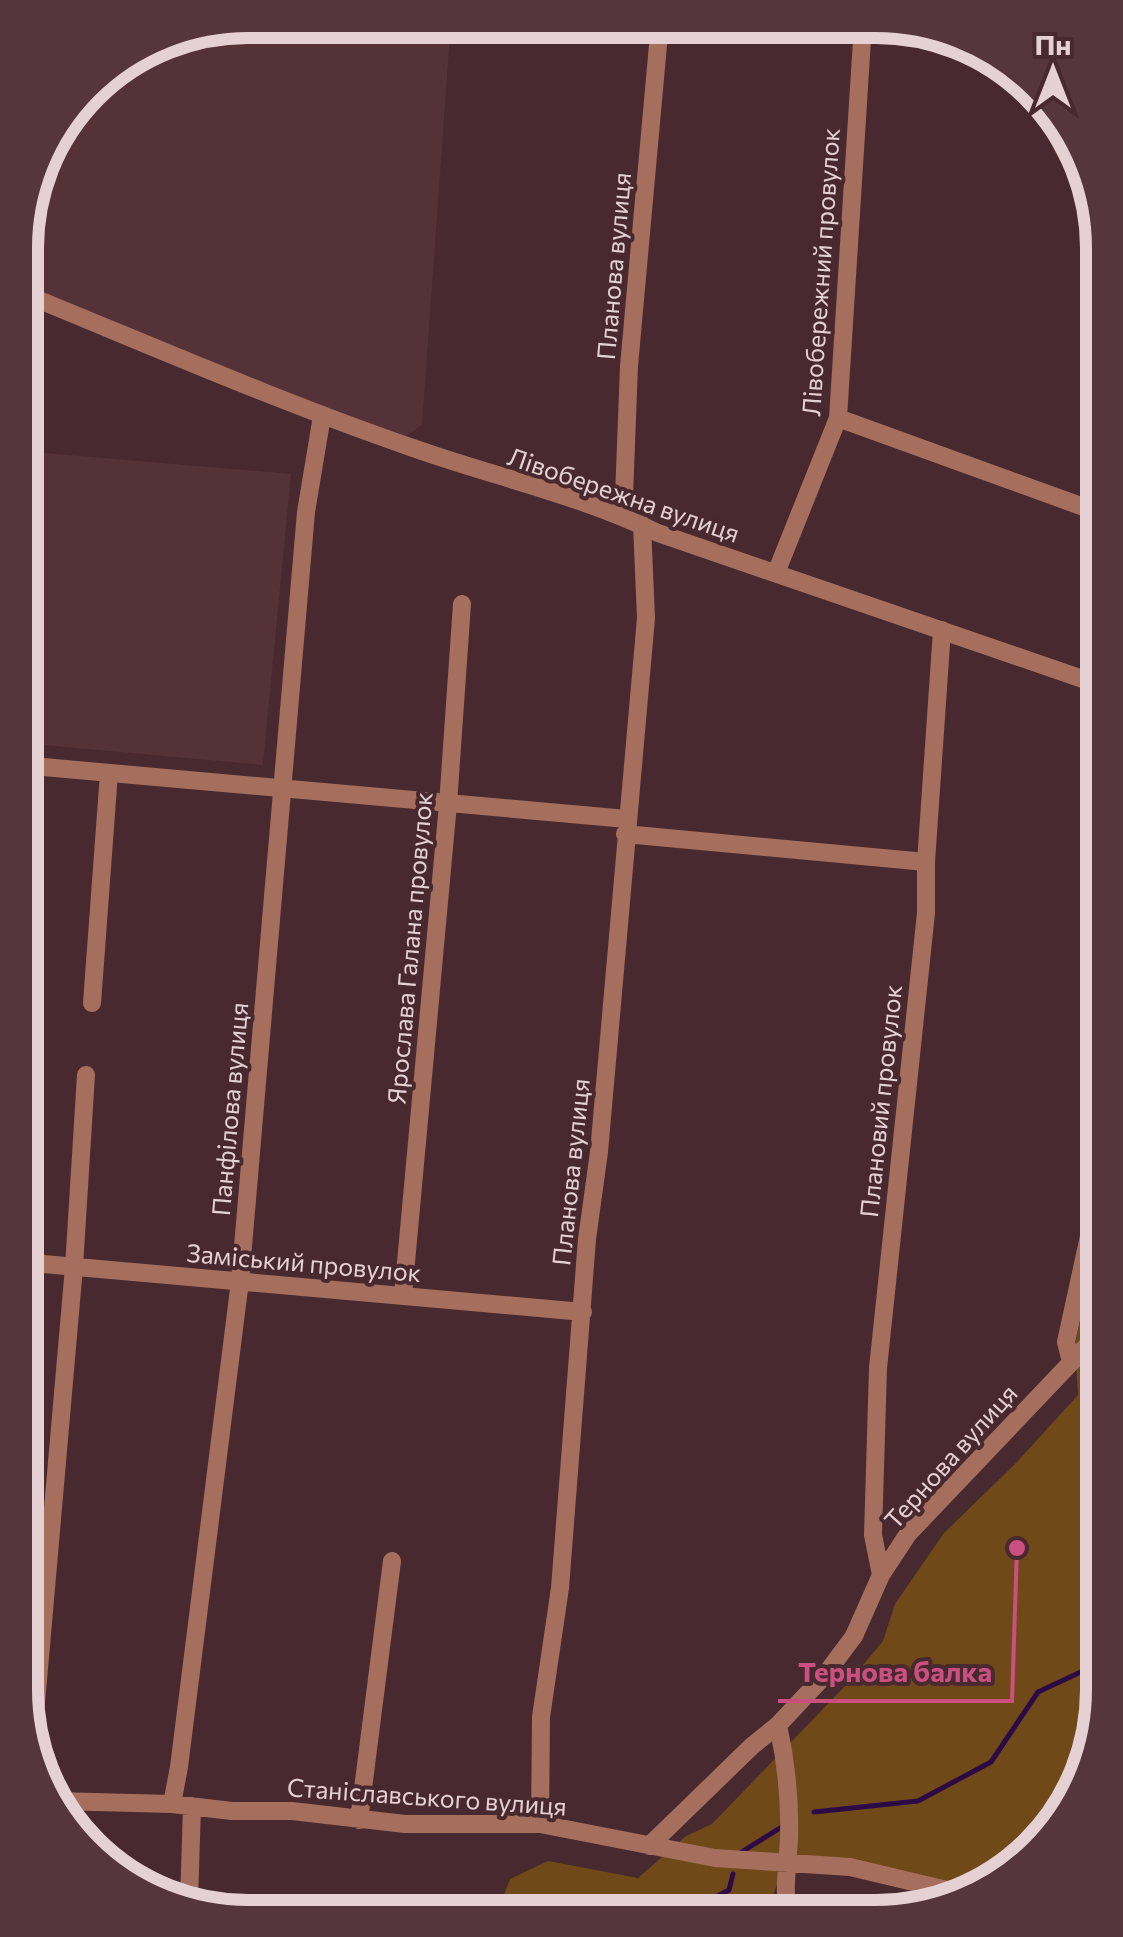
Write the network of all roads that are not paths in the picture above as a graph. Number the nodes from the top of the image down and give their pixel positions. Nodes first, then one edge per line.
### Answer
1 (659, 38) edge
2 (862, 38) edge
3 (38, 301) edge
4 (322, 416) junction
5 (838, 418) junction
6 (1086, 508) edge
7 (619, 513) junction
8 (642, 525) junction
9 (776, 573) junction
10 (462, 604) dead end
11 (942, 630) junction
12 (1086, 680) edge
13 (38, 767) edge
14 (108, 773) junction
15 (280, 789) junction
16 (448, 804) junction
17 (626, 826) junction
18 (926, 862) junction
19 (92, 1003) dead end
20 (86, 1074) dead end
21 (1085, 1253) edge
22 (38, 1264) edge
23 (74, 1267) junction
24 (240, 1281) junction
25 (402, 1295) junction
26 (583, 1312) junction
27 (1085, 1347) edge
28 (1071, 1362) junction
29 (392, 1561) dead end
30 (882, 1575) junction
31 (38, 1680) edge
32 (778, 1725) junction
33 (70, 1800) edge
34 (172, 1804) junction
35 (192, 1806) junction
36 (359, 1820) junction
37 (540, 1824) junction
38 (649, 1846) junction
39 (787, 1865) junction
40 (939, 1889) edge
41 (189, 1891) edge
42 (788, 1900) edge

1 - 7 street, Планова вулиця
2 - 5 street, Лівобережний провулок
3 - 4 street, Лівобережна вулиця
4 - 7 street, Лівобережна вулиця
4 - 15 street, Панфілова вулиця
5 - 6 street
5 - 9 street, Лівобережний провулок
7 - 8 street, Лівобережна вулиця
8 - 9 street, Лівобережна вулиця
8 - 17 street, Планова вулиця
9 - 11 street, Лівобережна вулиця
10 - 16 street, Ярослава Галана провулок
11 - 12 street, Лівобережна вулиця
11 - 18 street, Плановий провулок
13 - 14 street
14 - 15 street
14 - 19 street
15 - 16 street
15 - 24 street, Панфілова вулиця
16 - 17 street
16 - 25 street, Ярослава Галана провулок
17 - 18 street
17 - 26 street, Планова вулиця
18 - 30 street, Плановий провулок
20 - 23 street
21 - 28 street
22 - 23 street, Заміський провулок
23 - 24 street, Заміський провулок
23 - 31 street
24 - 25 street, Заміський провулок
24 - 34 street, Панфілова вулиця
25 - 26 street, Заміський провулок
26 - 37 street, Планова вулиця
27 - 28 street, Тернова вулиця
28 - 30 street, Тернова вулиця
29 - 36 street
30 - 32 street, Тернова вулиця
32 - 38 street, Тернова вулиця
32 - 39 street
33 - 34 street, Станіславського вулиця
34 - 35 street, Станіславського вулиця
35 - 36 street, Станіславського вулиця
35 - 41 street
36 - 37 street, Станіславського вулиця
37 - 38 street, Станіславського вулиця
38 - 39 street, Станіславського вулиця
39 - 40 street, Станіславського вулиця
39 - 42 street

